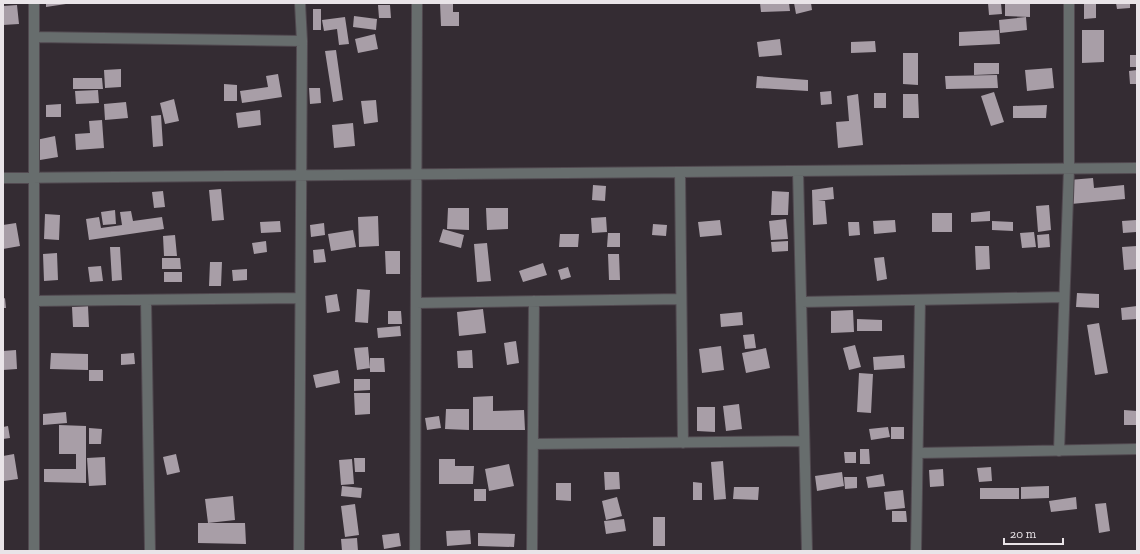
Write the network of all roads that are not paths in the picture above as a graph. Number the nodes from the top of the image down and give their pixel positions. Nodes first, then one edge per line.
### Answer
1 (34, 3) edge
2 (300, 3) edge
3 (417, 3) edge
4 (1069, 3) edge
5 (34, 37) junction
6 (302, 41) junction
7 (1137, 168) edge
8 (1069, 169) junction
9 (798, 171) junction
10 (680, 172) junction
11 (416, 175) junction
12 (301, 176) junction
13 (3, 178) edge
14 (34, 178) junction
15 (1064, 297) junction
16 (300, 298) junction
17 (681, 299) junction
18 (146, 300) junction
19 (920, 300) junction
20 (34, 301) junction
21 (534, 301) junction
22 (801, 302) junction
23 (416, 303) junction
24 (804, 441) junction
25 (683, 443) junction
26 (533, 444) junction
27 (1137, 449) edge
28 (1059, 451) junction
29 (918, 454) junction
30 (34, 551) edge
31 (150, 551) edge
32 (299, 551) edge
33 (415, 551) edge
34 (532, 551) edge
35 (807, 551) edge
36 (916, 551) edge

1 - 5 street
2 - 6 street
3 - 11 street
4 - 8 street
5 - 6 street
5 - 14 street
6 - 12 street
7 - 8 street
8 - 9 street
8 - 15 street
9 - 10 street
9 - 22 street
10 - 11 street
10 - 17 street
11 - 12 street
11 - 23 street
12 - 14 street
12 - 16 street
13 - 14 street
14 - 20 street
15 - 19 street
15 - 28 street
16 - 18 street
16 - 32 street
17 - 21 street
17 - 25 street
18 - 20 street
18 - 31 street
19 - 22 street
19 - 29 street
20 - 30 street
21 - 23 street
21 - 26 street
22 - 24 street
23 - 33 street
24 - 25 street
24 - 35 street
25 - 26 street
26 - 34 street
27 - 28 street
28 - 29 street
29 - 36 street

